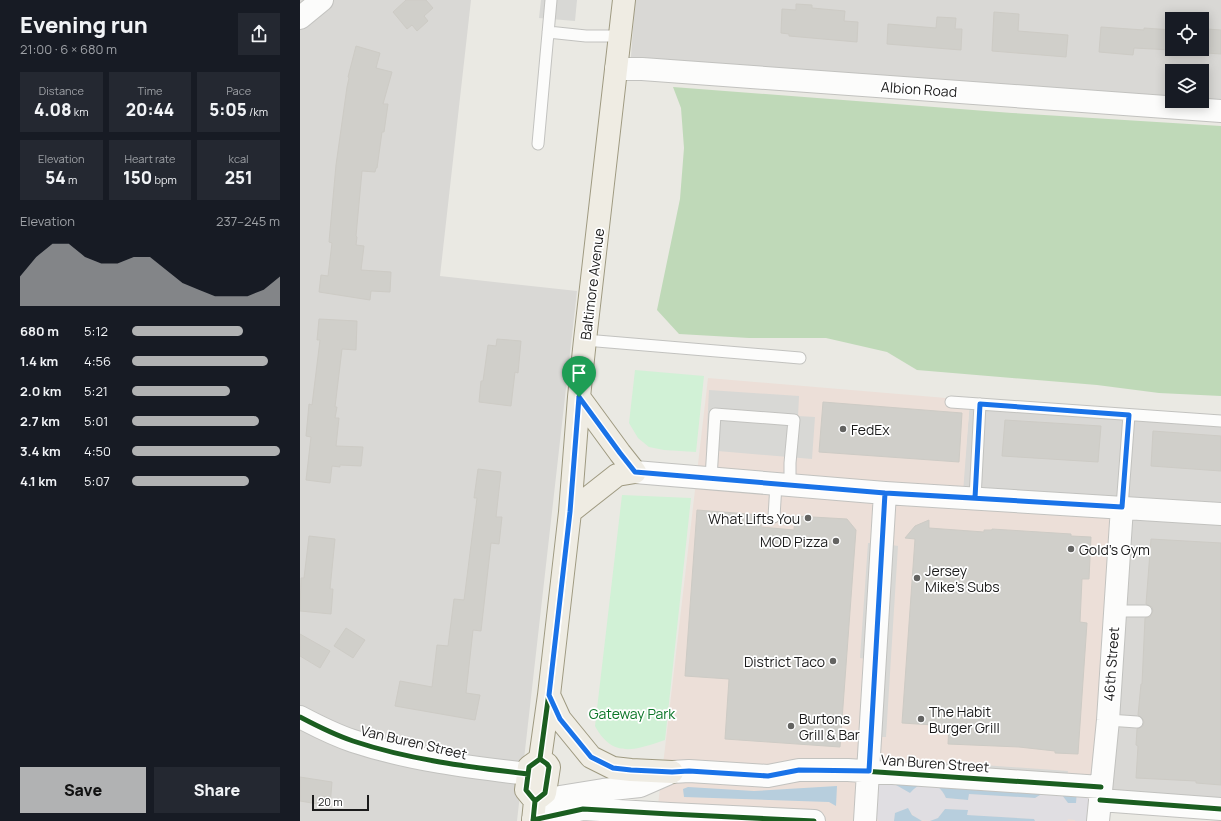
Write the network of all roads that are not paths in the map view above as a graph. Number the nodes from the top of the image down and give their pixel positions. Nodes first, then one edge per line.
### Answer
1 (322, 0) edge
2 (551, 0) edge
3 (624, 0) edge
4 (300, 18) edge
5 (548, 32) junction
6 (620, 36) junction
7 (616, 69) junction
8 (1221, 111) edge
9 (538, 144) dead end
10 (585, 340) junction
11 (800, 358) dead end
12 (579, 397) junction
13 (951, 402) dead end
14 (980, 404) junction
15 (1129, 415) junction
16 (1221, 421) edge
17 (635, 472) junction
18 (711, 478) junction
19 (783, 485) junction
20 (885, 493) junction
21 (975, 498) junction
22 (1122, 507) junction
23 (570, 512) junction
24 (1221, 514) edge
25 (774, 517) dead end
26 (1115, 611) junction
27 (1146, 612) dead end
28 (549, 695) junction
29 (300, 717) edge
30 (1108, 720) junction
31 (1137, 722) dead end
32 (534, 767) junction
33 (869, 771) junction
34 (672, 772) junction
35 (1100, 803) edge
36 (1221, 809) edge
37 (534, 814) edge
38 (672, 818) edge
39 (814, 821) edge
40 (865, 821) edge

1 - 4 street
2 - 5 lane
3 - 6 main road, Baltimore Avenue
5 - 6 lane
5 - 9 lane
6 - 7 main road, Baltimore Avenue
7 - 8 street, Albion Road
7 - 10 main road, Baltimore Avenue
10 - 11 lane
10 - 12 main road, Baltimore Avenue
12 - 17 main road
12 - 23 main road, Baltimore Avenue
13 - 14 lane
14 - 15 lane
14 - 21 lane
15 - 16 lane
15 - 22 lane
17 - 18 street
17 - 23 main road
18 - 19 street
18 - 19 lane
19 - 20 street
19 - 25 lane
20 - 21 street
20 - 33 street
21 - 22 street
22 - 24 street
22 - 26 street, 46th Street
23 - 28 main road, Baltimore Avenue
26 - 27 lane
26 - 30 street, 46th Street
28 - 32 main road, Baltimore Avenue
28 - 34 main road
29 - 32 street, Van Buren Street
30 - 31 lane
30 - 35 street, 46th Street
32 - 37 main road
33 - 34 street, Van Buren Street
33 - 35 street, Van Buren Street
33 - 40 street
34 - 37 street, Van Buren Street
35 - 36 street, Van Buren Street
37 - 38 street
38 - 39 street

